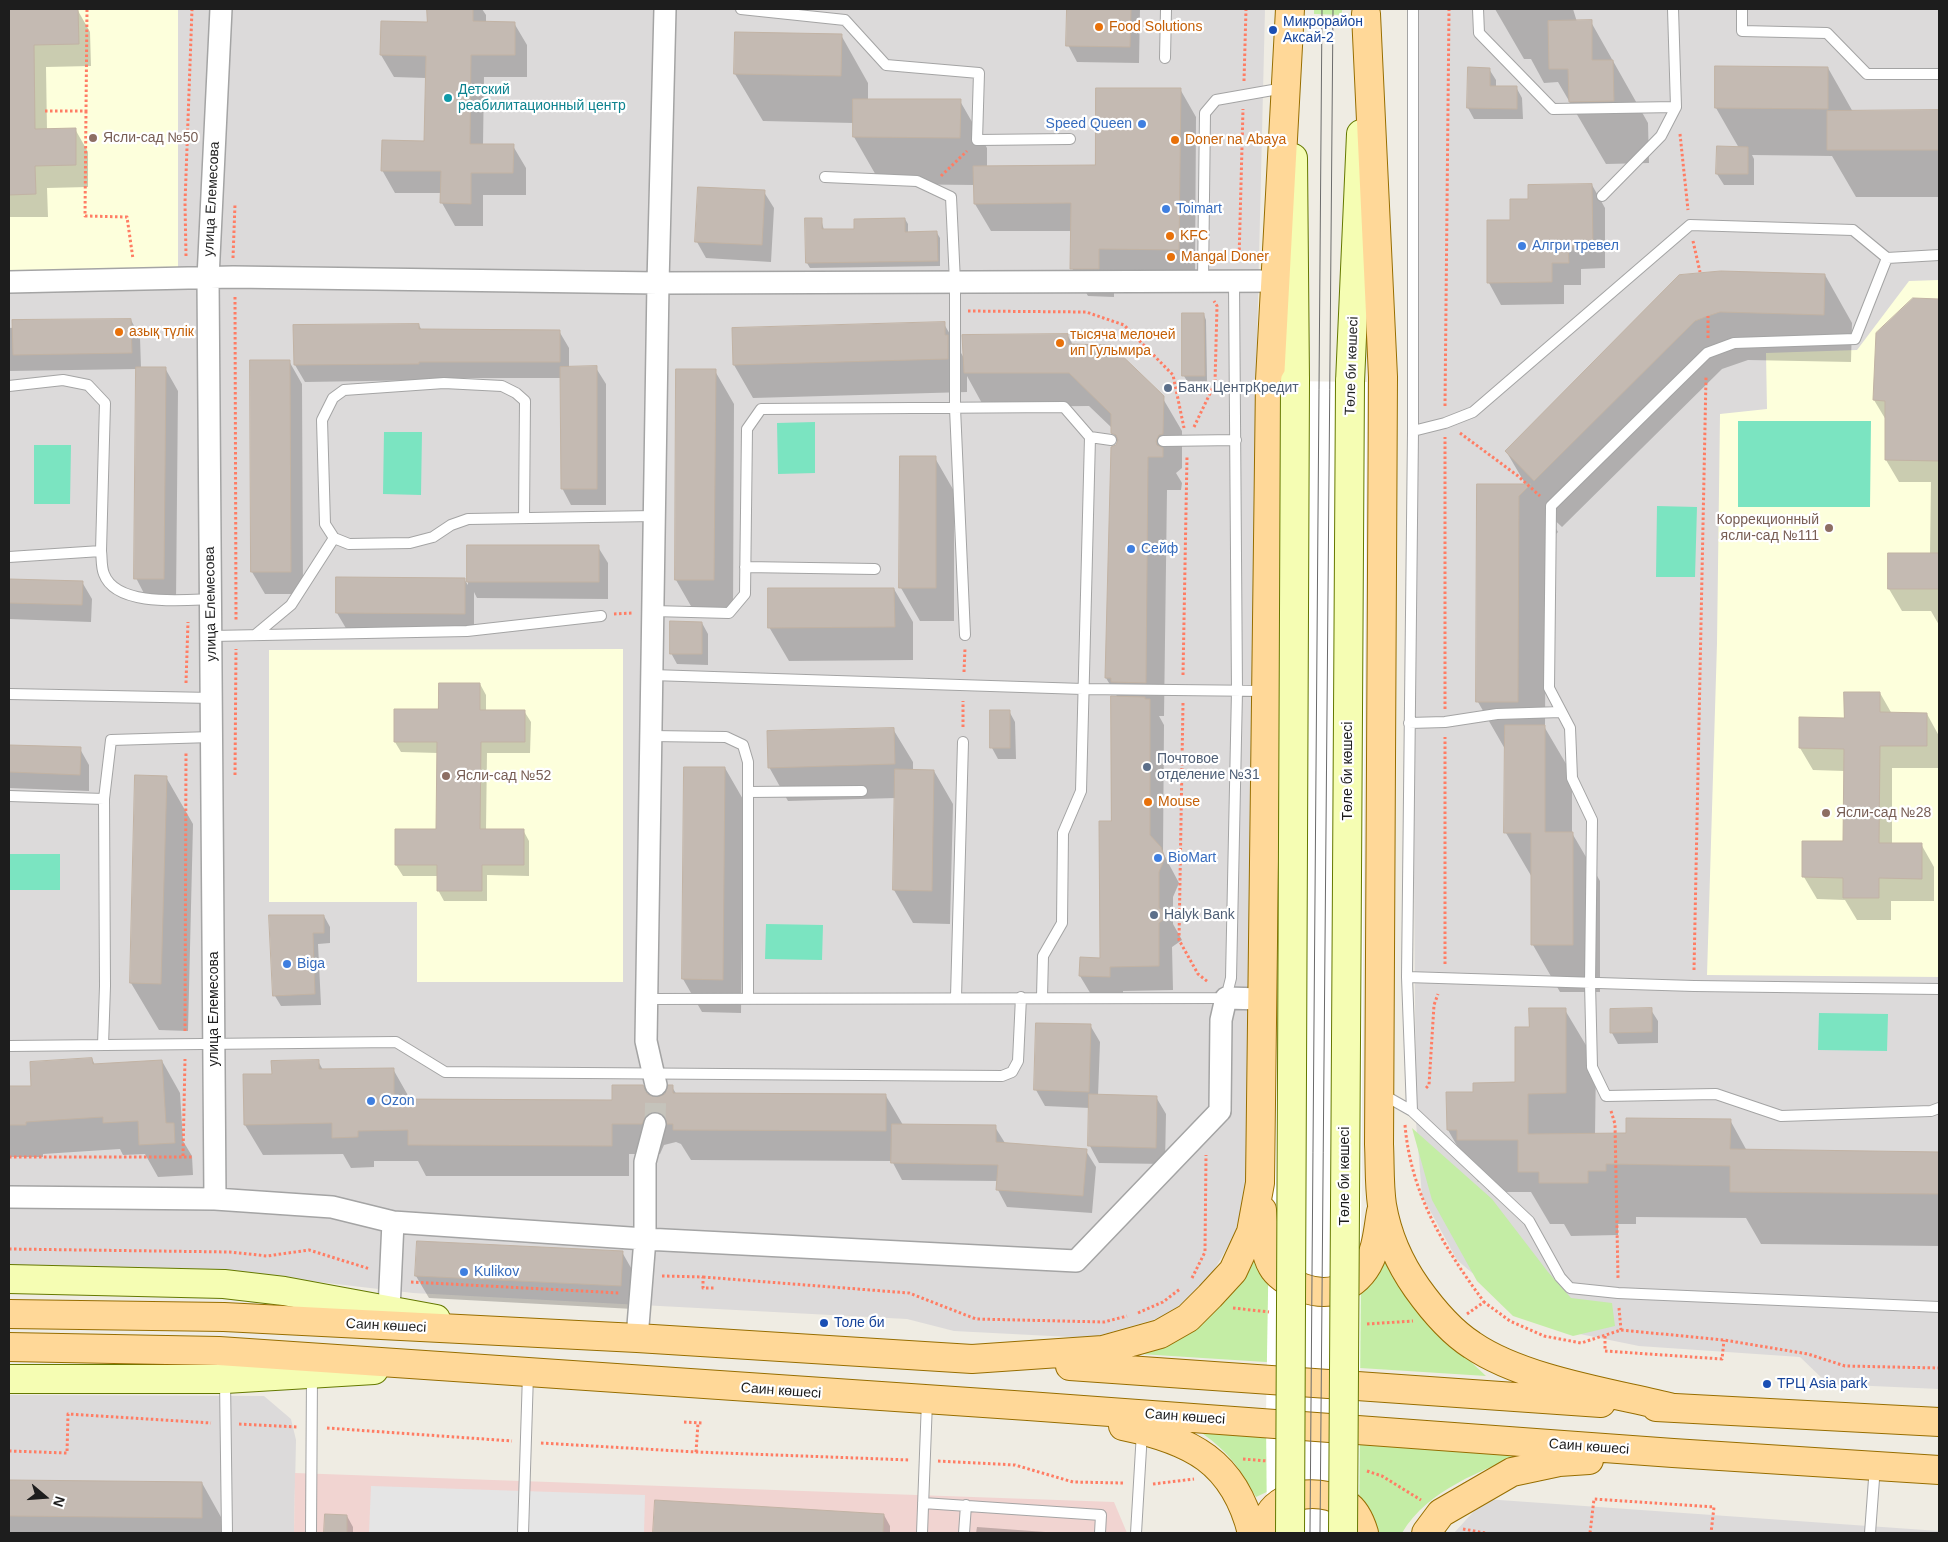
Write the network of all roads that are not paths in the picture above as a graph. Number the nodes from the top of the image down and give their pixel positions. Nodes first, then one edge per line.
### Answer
1 (221, 9) edge
2 (665, 9) edge
3 (741, 9) edge
4 (1166, 9) edge
5 (1291, 9) edge
6 (1414, 9) edge
7 (1478, 9) edge
8 (1673, 9) edge
9 (1742, 9) edge
10 (1366, 11) edge
11 (1165, 58) dead end
12 (1939, 74) edge
13 (1285, 88) junction
14 (1676, 107) junction
15 (1070, 139) dead end
16 (825, 177) dead end
17 (1602, 196) dead end
18 (1939, 255) edge
19 (1887, 258) junction
20 (208, 278) junction
21 (1285, 281) junction
22 (9, 282) edge
23 (955, 282) junction
24 (1204, 282) junction
25 (1234, 282) junction
26 (658, 283) junction
27 (9, 386) edge
28 (955, 408) junction
29 (1413, 431) junction
30 (1090, 437) junction
31 (1111, 440) dead end
32 (1236, 440) junction
33 (1164, 441) dead end
34 (654, 516) junction
35 (524, 518) junction
36 (334, 538) junction
37 (101, 551) junction
38 (9, 557) edge
39 (745, 567) junction
40 (875, 569) dead end
41 (211, 600) junction
42 (653, 611) junction
43 (601, 616) road end
44 (255, 635) junction
45 (965, 635) dead end
46 (212, 636) junction
47 (652, 676) junction
48 (1083, 689) junction
49 (1237, 691) junction
50 (1266, 691) junction
51 (9, 694) edge
52 (212, 698) junction
53 (1561, 712) junction
54 (1409, 723) junction
55 (651, 736) junction
56 (212, 737) junction
57 (962, 742) dead end
58 (862, 790) dead end
59 (748, 792) junction
60 (9, 796) edge
61 (104, 799) junction
62 (1407, 977) junction
63 (1590, 983) junction
64 (1939, 989) edge
65 (956, 997) junction
66 (1021, 997) junction
67 (1042, 997) junction
68 (748, 998) junction
69 (1226, 998) junction
70 (1262, 998) junction
71 (646, 999) junction
72 (214, 1043) junction
73 (103, 1045) junction
74 (9, 1046) edge
75 (655, 1079) junction
76 (1380, 1092) junction
77 (1939, 1108) edge
78 (1412, 1111) junction
79 (655, 1124) tunnel mouth
80 (1260, 1184) junction
81 (9, 1197) edge
82 (215, 1199) junction
83 (1382, 1204) junction
84 (393, 1222) junction
85 (645, 1239) junction
86 (9, 1279) edge
87 (1939, 1307) edge
88 (389, 1310) junction
89 (9, 1314) edge
90 (504, 1332) junction
91 (637, 1338) junction
92 (9, 1347) edge
93 (972, 1360) junction
94 (432, 1366) junction
95 (312, 1374) junction
96 (528, 1374) junction
97 (9, 1379) edge
98 (225, 1379) junction
99 (927, 1401) junction
100 (1028, 1406) junction
101 (1673, 1408) junction
102 (1939, 1422) edge
103 (1142, 1430) junction
104 (1673, 1453) junction
105 (1875, 1465) junction
106 (1939, 1470) edge
107 (923, 1503) junction
108 (966, 1505) junction
109 (227, 1533) edge
110 (311, 1533) edge
111 (523, 1533) edge
112 (922, 1533) edge
113 (964, 1533) edge
114 (1100, 1533) edge
115 (1136, 1533) edge
116 (1252, 1533) edge
117 (1263, 1533) edge
118 (1290, 1533) edge
119 (1343, 1533) edge
120 (1364, 1533) edge
121 (1426, 1533) edge
122 (1870, 1533) edge

1 - 20 street, улица Елемесова
2 - 26 street
3 - 15 lane
4 - 11 lane
5 - 13 main road
5 - 21 main road
6 - 29 lane
7 - 14 lane
8 - 14 lane
9 - 12 lane
10 - 76 main road
10 - 119 main road, Төле би көшесі, bridge
13 - 21 main road
13 - 24 lane
14 - 17 lane
16 - 23 lane
18 - 19 lane
19 - 29 lane
19 - 53 lane
20 - 22 street
20 - 26 street
20 - 41 street, улица Елемесова
21 - 25 street
21 - 50 main road
21 - 118 main road, bridge
23 - 24 street
23 - 26 street
23 - 28 lane
24 - 25 street
25 - 32 lane
26 - 34 street
27 - 37 lane
28 - 30 lane
28 - 39 lane
28 - 45 lane
29 - 54 lane
30 - 31 lane
30 - 48 lane
32 - 33 lane
32 - 49 lane
34 - 35 lane
34 - 42 street
35 - 36 lane
35 - 36 lane
36 - 44 lane
37 - 38 lane
37 - 41 lane
39 - 40 lane
39 - 42 lane
41 - 46 street, улица Елемесова
42 - 47 street
43 - 44 lane
44 - 46 lane
46 - 52 street, улица Елемесова
47 - 48 lane
47 - 55 street
48 - 49 lane
48 - 67 lane
49 - 50 lane
49 - 69 lane
50 - 70 main road
51 - 52 lane
52 - 56 street, улица Елемесова
53 - 54 lane
53 - 63 lane
54 - 62 lane
55 - 59 lane
55 - 71 street
56 - 61 lane
56 - 72 street, улица Елемесова
57 - 65 lane
58 - 59 lane
59 - 68 lane
60 - 61 lane
61 - 73 lane
62 - 63 lane
62 - 78 lane
63 - 64 lane
63 - 77 lane
65 - 66 lane
65 - 68 lane
66 - 67 lane
66 - 75 lane
67 - 69 lane
68 - 71 lane
69 - 70 street
69 - 85 street
70 - 80 main road
71 - 75 street
72 - 73 lane
72 - 75 lane
72 - 82 street, улица Елемесова
73 - 74 lane
76 - 78 lane
76 - 83 main road
78 - 87 lane
79 - 85 street
80 - 83 main road
80 - 93 main road
81 - 82 street
82 - 84 street
83 - 101 main road
84 - 85 street
84 - 88 street
85 - 91 street
86 - 88 main road, Саин көшесі
88 - 90 main road, Саин көшесі
89 - 90 main road, Саин көшесі
90 - 91 main road
91 - 93 main road
92 - 94 main road, Саин көшесі
93 - 101 main road
94 - 95 main road, Саин көшесі
94 - 96 main road, Саин көшесі
95 - 98 main road, Саин көшесі
95 - 110 lane
96 - 99 main road, Саин көшесі
96 - 111 lane
97 - 98 main road, Саин көшесі
98 - 109 lane
99 - 100 main road, Саин көшесі
99 - 107 lane
100 - 103 main road
100 - 104 main road, Саин көшесі
101 - 102 main road
103 - 115 lane
103 - 116 main road
104 - 105 main road, Саин көшесі
104 - 121 main road
105 - 106 main road, Саин көшесі
105 - 122 lane
107 - 108 lane
107 - 112 lane
108 - 113 lane
108 - 114 lane
117 - 120 main road

